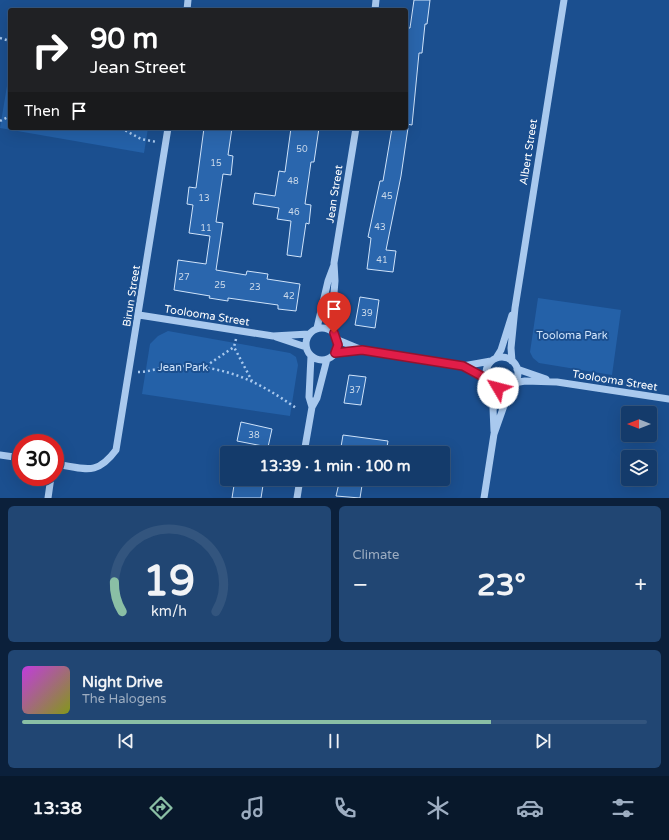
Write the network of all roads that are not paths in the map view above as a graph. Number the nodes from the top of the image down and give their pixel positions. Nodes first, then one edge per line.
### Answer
1 (564, 0) edge
2 (168, 130) edge
3 (356, 130) edge
4 (334, 263) junction
5 (515, 308) junction
6 (139, 314) junction
7 (317, 328) junction
8 (331, 330) junction
9 (309, 334) junction
10 (272, 336) junction
11 (338, 340) junction
12 (306, 347) junction
13 (362, 350) junction
14 (335, 353) junction
15 (311, 356) junction
16 (327, 359) junction
17 (493, 360) junction
18 (512, 361) junction
19 (463, 366) junction
20 (517, 369) junction
21 (487, 379) junction
22 (557, 382) junction
23 (492, 385) junction
24 (512, 385) junction
25 (669, 399) edge
26 (312, 407) junction
27 (494, 434) junction
28 (305, 446) edge
29 (0, 455) edge
30 (12, 457) edge
31 (64, 465) edge
32 (50, 486) edge
33 (299, 486) edge
34 (48, 498) edge
35 (297, 498) edge
36 (484, 498) edge

1 - 5 street, Albert Street
2 - 6 street, Birun Street
3 - 4 street, Jean Street
4 - 7 street, Jean Street
4 - 8 street, Jean Street
5 - 17 street, Albert Street
5 - 18 street, Albert Street
6 - 10 street, Toolooma Street
6 - 31 street, Birun Street
7 - 8 street
7 - 9 street
8 - 11 street
9 - 10 street, Toolooma Street
9 - 12 street
10 - 12 street, Toolooma Street
11 - 13 street
11 - 14 street
12 - 15 street
13 - 14 street
13 - 19 street
14 - 16 street
15 - 16 street
15 - 26 street
16 - 26 street
17 - 18 street
17 - 19 street
17 - 21 street, Albert Street
18 - 20 street
19 - 21 street
20 - 22 street, Toolooma Street
20 - 24 street
21 - 23 street
22 - 24 street, Toolooma Street
22 - 25 street, Toolooma Street
23 - 24 street
23 - 27 street
24 - 27 street
26 - 28 street
27 - 36 street
29 - 30 street
32 - 34 street
33 - 35 street

